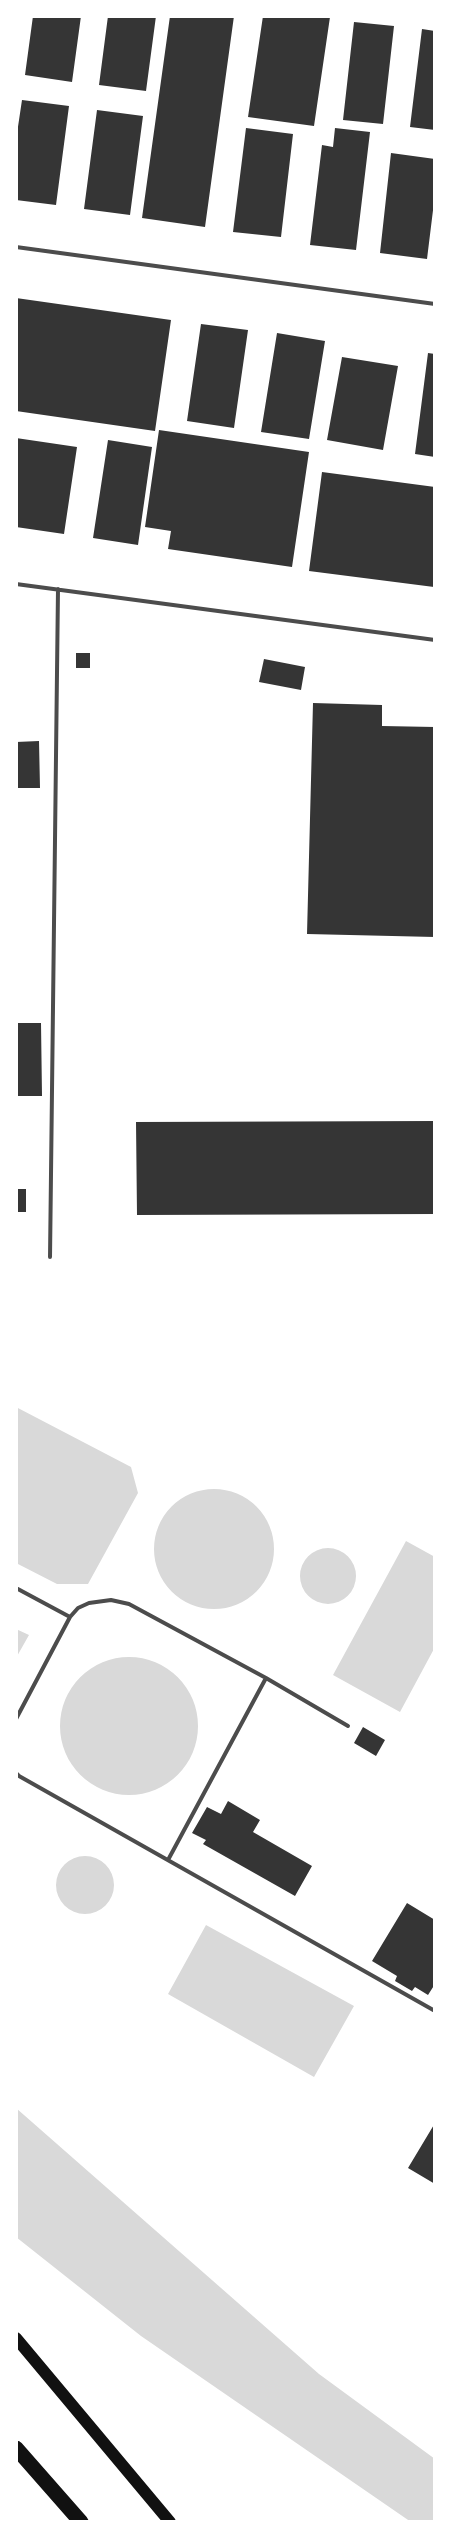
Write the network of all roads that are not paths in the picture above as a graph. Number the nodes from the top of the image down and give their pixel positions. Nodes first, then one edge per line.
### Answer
1 (16, 247) edge
2 (435, 304) edge
3 (16, 584) edge
4 (58, 589) junction
5 (435, 640) edge
6 (50, 1256) dead end
7 (16, 1588) edge
8 (70, 1617) junction
9 (266, 1678) junction
10 (16, 1719) edge
11 (348, 1726) dead end
12 (16, 1773) edge
13 (168, 1860) junction
14 (435, 2011) edge
15 (16, 2338) edge
16 (16, 2448) edge
17 (81, 2522) edge
18 (170, 2522) edge

1 - 2 lane
3 - 4 lane
4 - 5 lane
4 - 6 lane
7 - 8 lane
8 - 9 lane
8 - 10 lane
9 - 11 lane
9 - 13 lane
12 - 13 lane
13 - 14 lane
15 - 18 main road
16 - 17 highway

